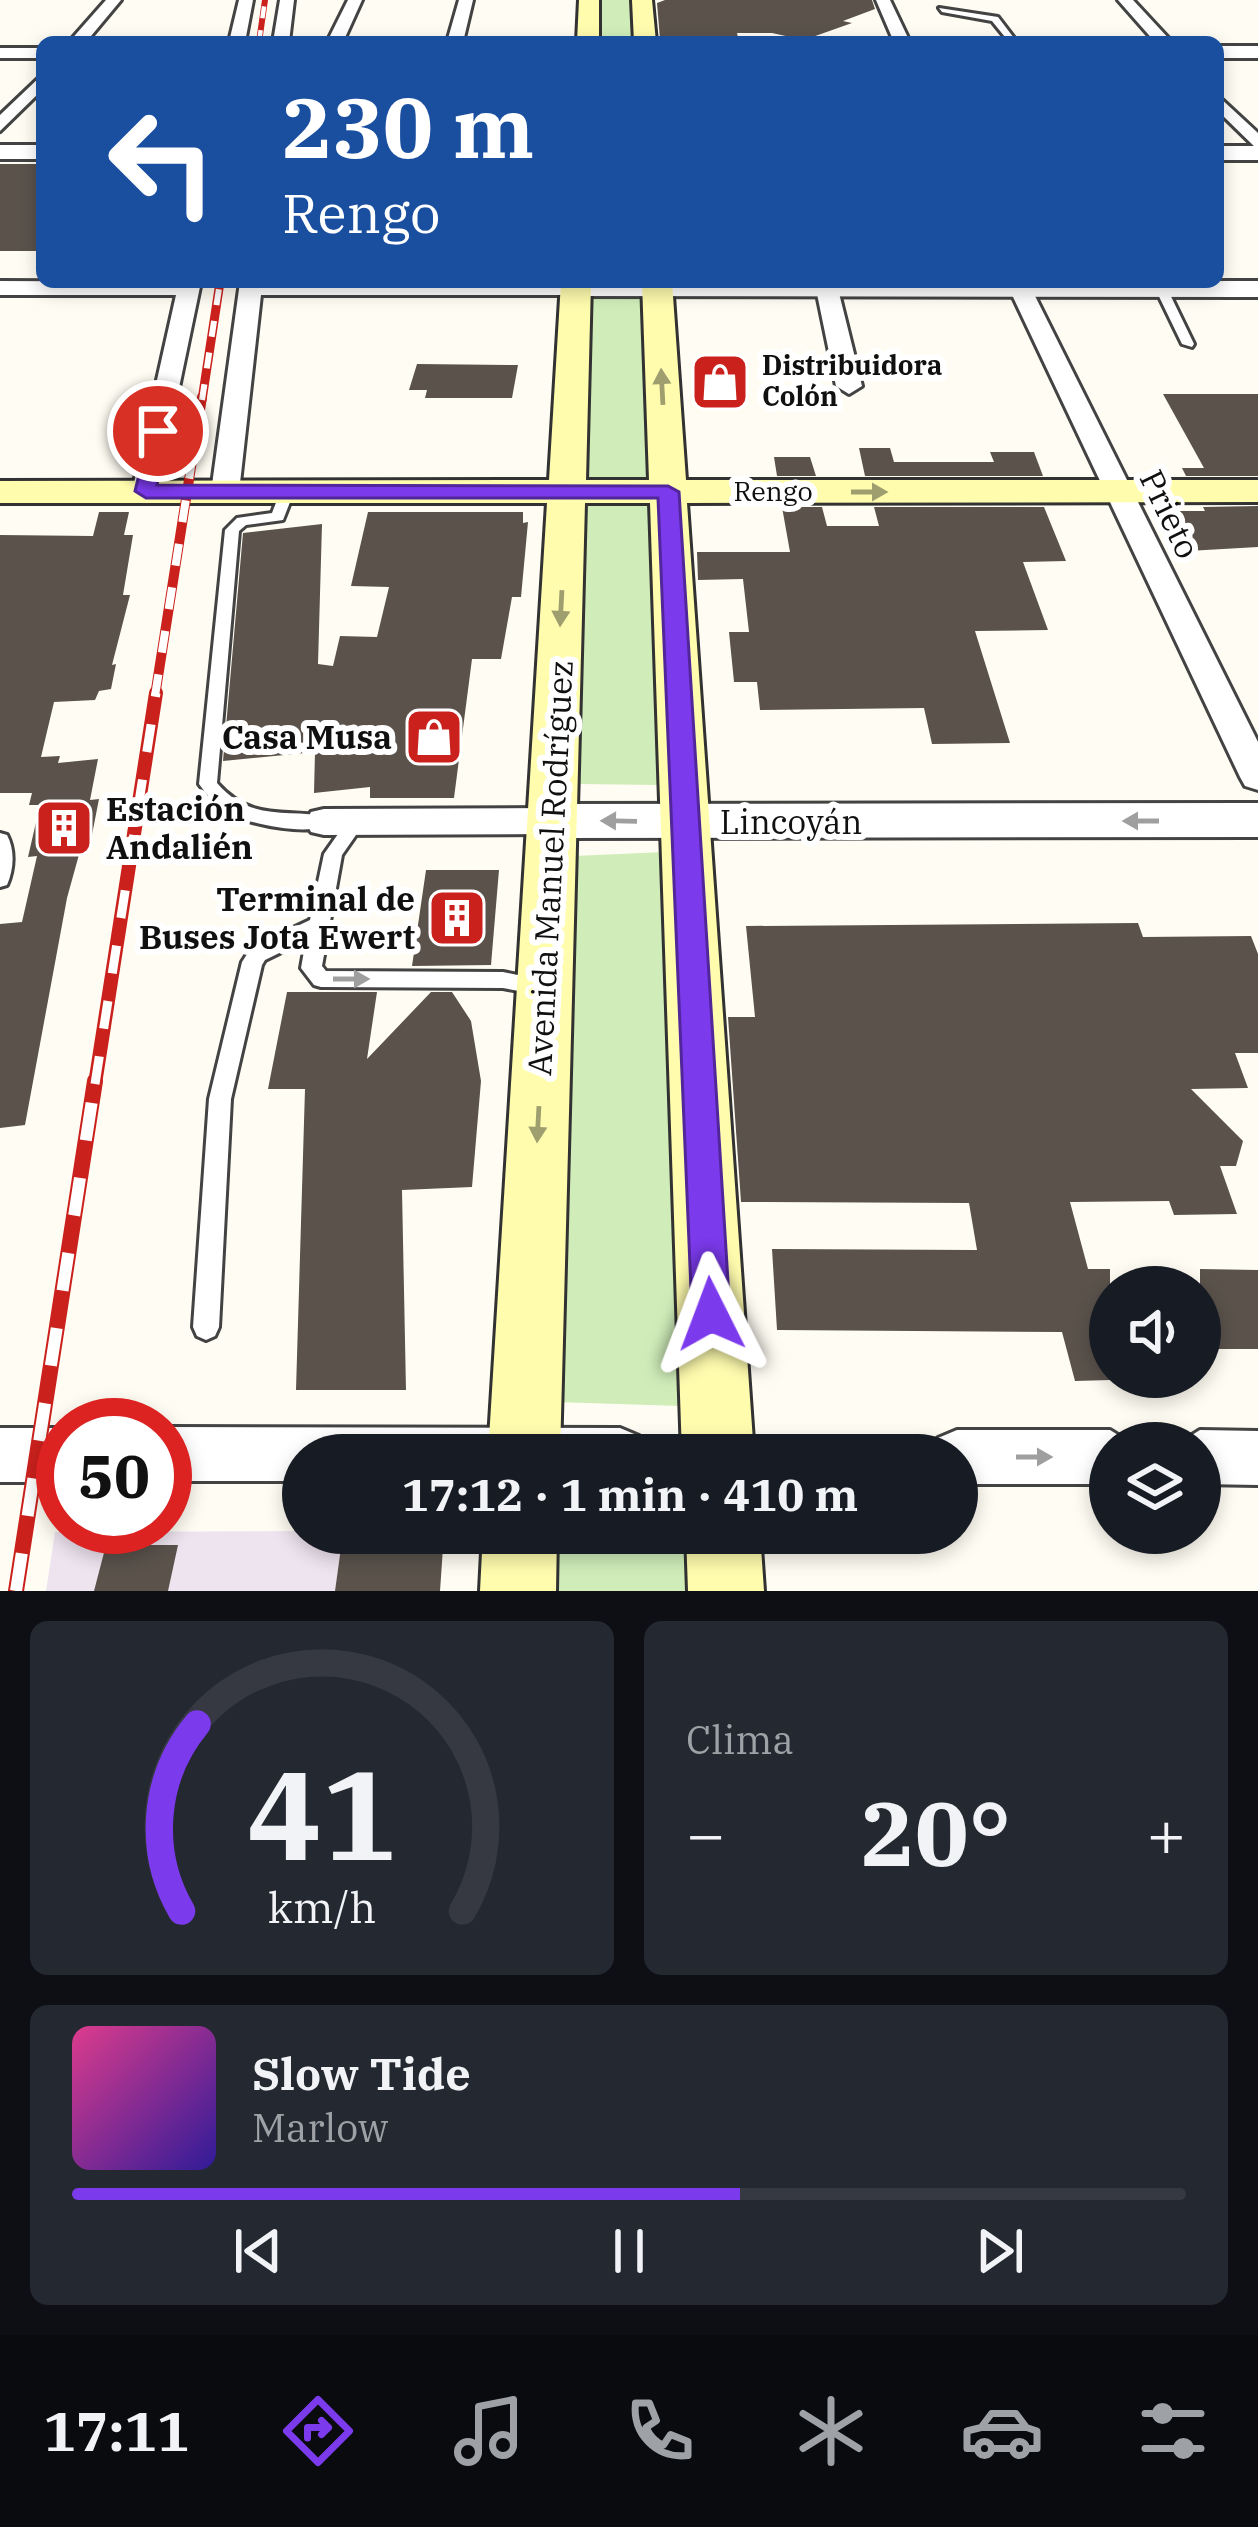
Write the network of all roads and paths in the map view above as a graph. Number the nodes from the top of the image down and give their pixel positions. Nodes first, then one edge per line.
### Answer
1 (114, 0) edge
2 (246, 0) edge
3 (286, 0) edge
4 (355, 0) edge
5 (466, 0) edge
6 (589, 0) edge
7 (642, 0) edge
8 (883, 0) edge
9 (1125, 0) edge
10 (942, 10) dead end
11 (81, 36) edge
12 (238, 36) edge
13 (282, 36) edge
14 (338, 36) edge
15 (457, 36) edge
16 (588, 36) edge
17 (645, 36) edge
18 (899, 36) edge
19 (1008, 36) edge
20 (1158, 36) edge
21 (1224, 52) edge
22 (1258, 52) edge
23 (0, 53) edge
24 (36, 53) edge
25 (36, 87) edge
26 (1224, 108) edge
27 (0, 126) edge
28 (1258, 148) edge
29 (0, 152) edge
30 (36, 152) edge
31 (1224, 152) edge
32 (36, 287) edge
33 (0, 288) edge
34 (188, 288) edge
35 (251, 288) edge
36 (575, 288) edge
37 (657, 288) edge
38 (784, 288) edge
39 (874, 288) edge
40 (1019, 288) edge
41 (1161, 288) edge
42 (1224, 288) edge
43 (826, 289) junction
44 (1258, 289) edge
45 (1188, 344) dead end
46 (849, 386) dead end
47 (1258, 490) edge
48 (146, 491) junction
49 (225, 491) junction
50 (567, 491) junction
51 (1118, 491) junction
52 (0, 492) edge
53 (287, 492) junction
54 (668, 492) junction
55 (1258, 777) edge
56 (552, 820) junction
57 (1258, 820) edge
58 (340, 822) junction
59 (687, 822) junction
60 (0, 840) edge
61 (0, 880) edge
62 (319, 925) junction
63 (544, 988) junction
64 (206, 1327) dead end
65 (525, 1434) edge
66 (717, 1434) edge
67 (36, 1454) edge
68 (192, 1454) edge
69 (282, 1454) edge
70 (0, 1455) edge
71 (978, 1457) edge
72 (1089, 1457) edge
73 (1221, 1457) edge
74 (1258, 1457) edge
75 (519, 1554) edge
76 (724, 1554) edge
77 (518, 1591) edge
78 (726, 1591) edge

1 - 11 street
2 - 12 street
3 - 13 street
4 - 14 street
5 - 15 street
6 - 16 main road
7 - 17 main road
8 - 18 street
9 - 20 street
10 - 19 lane
21 - 22 street
23 - 24 street
25 - 27 street
26 - 28 street
28 - 31 street
29 - 30 street
32 - 33 street
34 - 48 street
35 - 49 street
36 - 50 main road, Avenida Manuel Rodríguez
54 -> 37 main road
38 - 43 street
39 - 43 street
40 - 51 street, Prieto
41 - 45 lane
42 - 44 street
43 - 46 street
47 - 51 main road, Rengo
48 - 49 main road, Rengo
48 - 52 main road, Rengo
49 - 53 main road, Rengo
50 - 53 main road, Rengo
50 - 54 main road, Rengo
50 -> 56 main road, Avenida Manuel Rodríguez
54 -> 51 main road, Rengo
51 - 55 street, Prieto
53 - 58 lane
54 - 59 main road
56 - 58 street, Lincoyán
59 -> 56 street, Lincoyán
56 - 63 main road, Avenida Manuel Rodríguez
57 -> 59 street, Lincoyán
58 - 62 lane
59 - 66 main road
60 - 61 lane
62 -> 63 lane
62 - 64 lane
63 -> 65 main road, Avenida Manuel Rodríguez
67 - 70 street
68 - 69 street
71 -> 72 street
73 - 74 street
75 - 77 main road
76 - 78 main road

